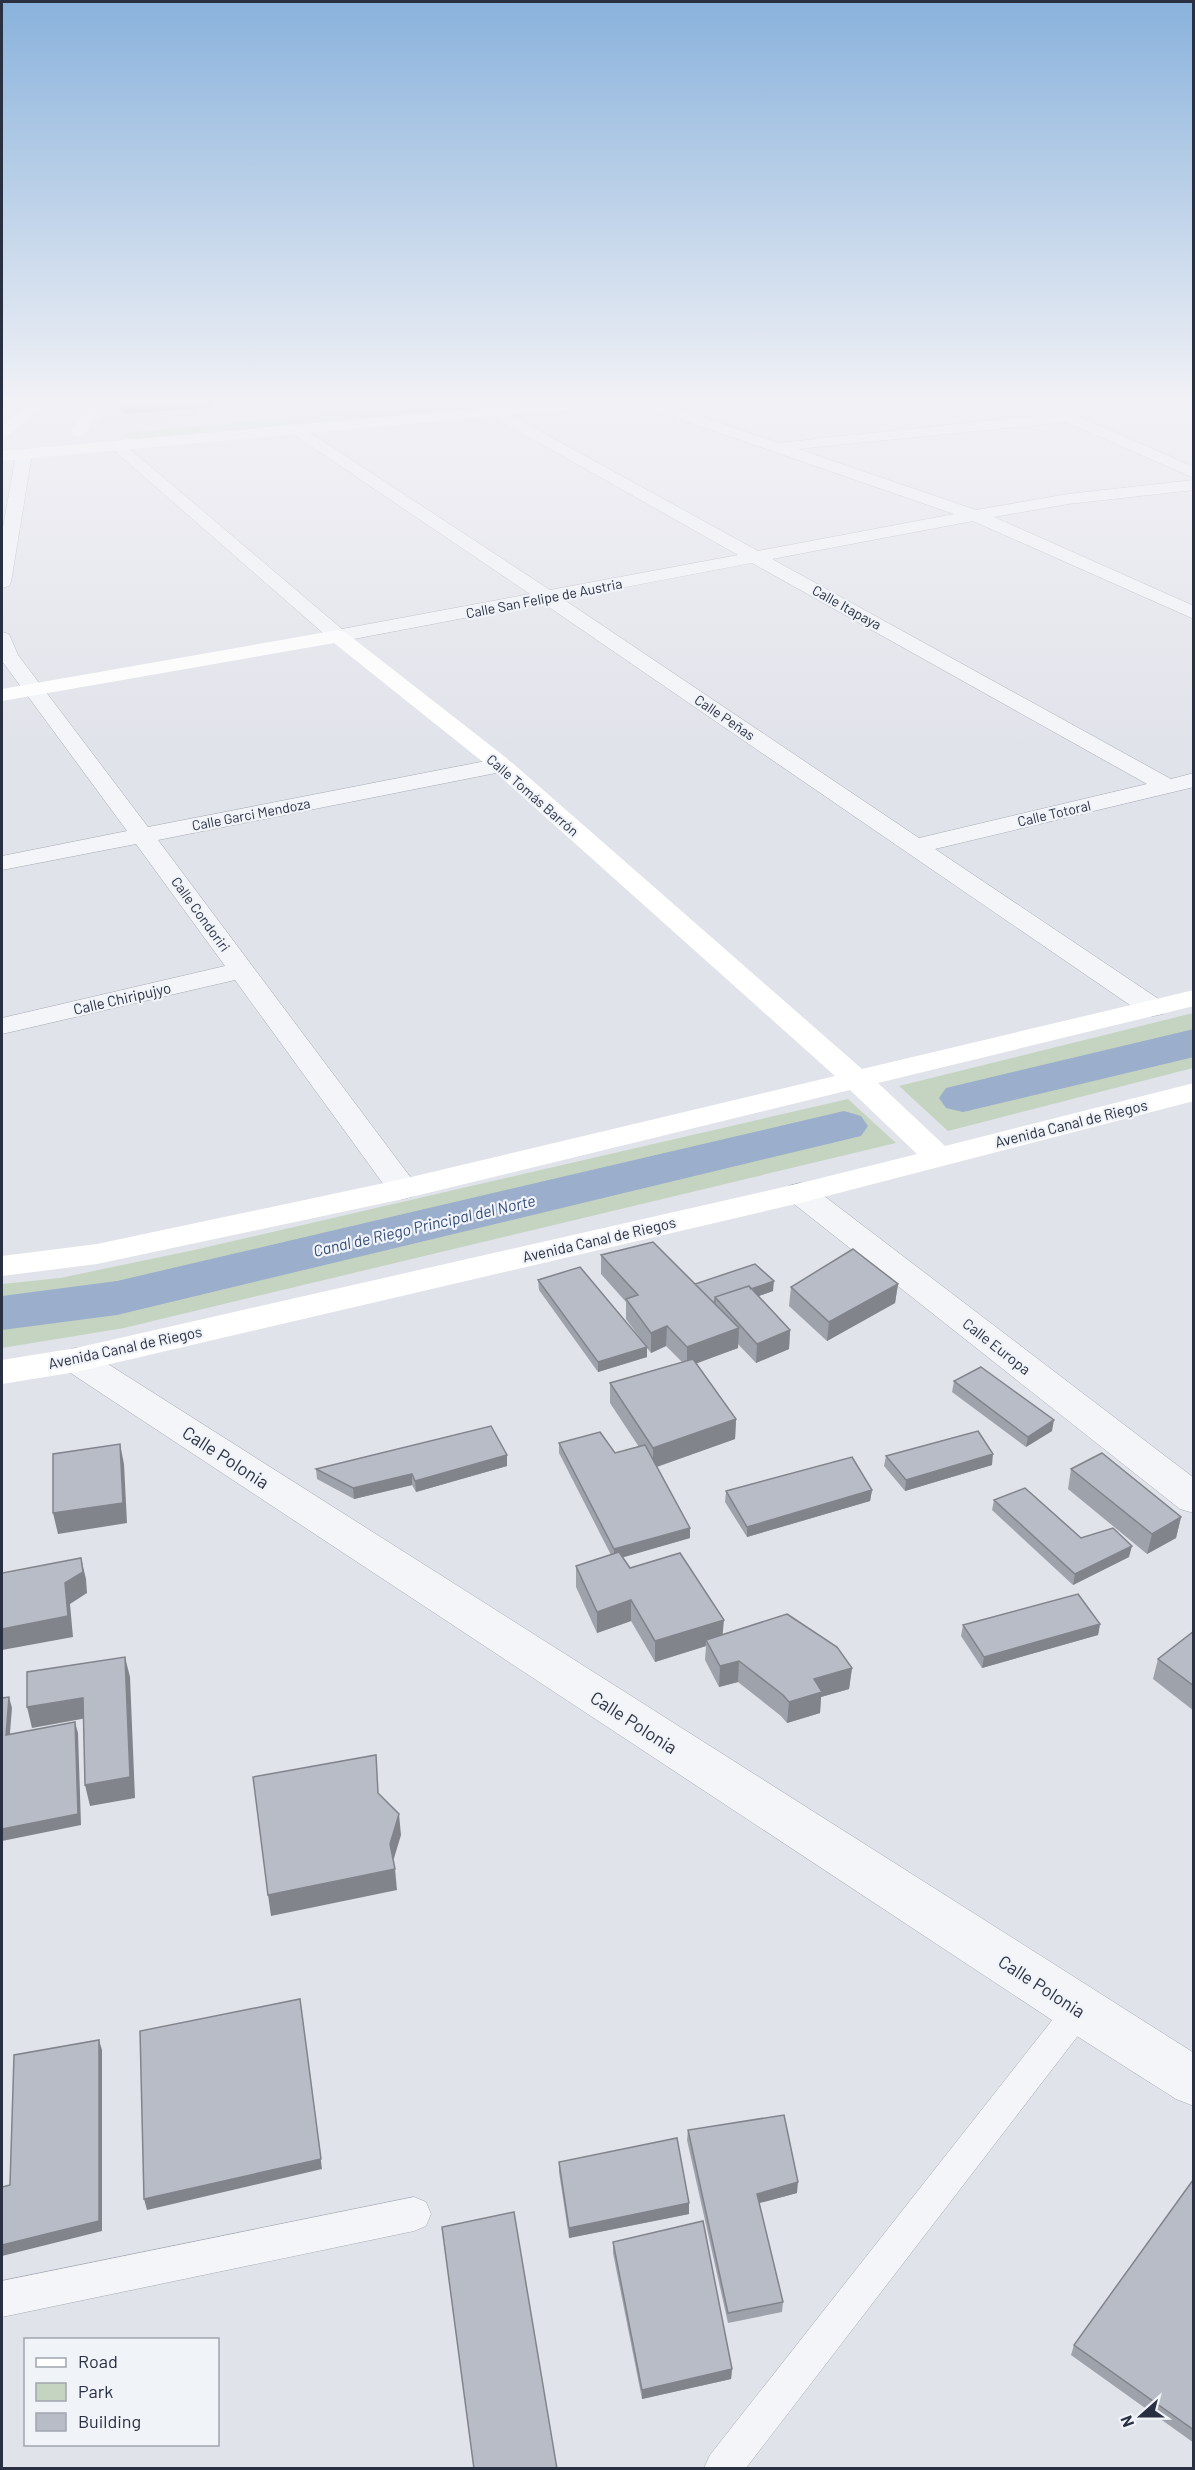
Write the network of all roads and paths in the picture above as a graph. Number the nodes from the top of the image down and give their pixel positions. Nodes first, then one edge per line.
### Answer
1 (13, 515) edge
2 (198, 515) edge
3 (438, 515) edge
4 (682, 515) edge
5 (974, 515) edge
6 (975, 515) edge
7 (756, 556) junction
8 (2, 582) edge
9 (549, 598) junction
10 (1194, 613) edge
11 (338, 636) junction
12 (2, 638) edge
13 (34, 688) junction
14 (2, 695) edge
15 (501, 765) junction
16 (1194, 780) edge
17 (1167, 786) junction
18 (143, 836) junction
19 (915, 846) junction
20 (2, 863) edge
21 (242, 970) junction
22 (1194, 998) edge
23 (1153, 1008) junction
24 (2, 1026) edge
25 (857, 1080) junction
26 (1194, 1092) edge
27 (938, 1157) junction
28 (403, 1189) junction
29 (800, 1193) junction
30 (2, 1266) edge
31 (76, 1360) junction
32 (2, 1372) edge
33 (1194, 1499) edge
34 (1079, 2010) junction
35 (1194, 2082) edge
36 (414, 2214) dead end
37 (2, 2299) edge
38 (723, 2469) edge

1 - 8 street
2 - 11 street, Calle Tomás Barrón
3 - 9 street, Calle Peñas
4 - 7 street, Calle Itapaya
5 - 7 street, Calle San Felipe de Austria
6 - 10 street
7 - 9 street, Calle San Felipe de Austria
7 - 17 street, Calle Itapaya
9 - 11 street, Calle San Felipe de Austria
9 - 19 street, Calle Peñas
11 - 13 street, Calle San Felipe de Austria
11 - 15 street, Calle Tomás Barrón
12 - 13 street, Calle Condoriri
13 - 14 street, Calle San Felipe de Austria
13 - 18 street, Calle Condoriri
15 - 18 street, Calle Garci Mendoza
15 - 25 street, Calle Tomás Barrón
16 - 17 street, Calle Totoral
17 - 19 street, Calle Totoral
18 - 20 street, Calle Garci Mendoza
18 - 21 street, Calle Condoriri
19 - 23 street, Calle Peñas
21 - 24 street, Calle Chiripujyo
21 - 28 street, Calle Condoriri
22 - 23 street
23 - 25 street
25 - 27 street, Calle Tomás Barrón
25 - 28 street
26 - 27 street, Avenida Canal de Riegos
27 - 29 street, Avenida Canal de Riegos
28 - 30 street
29 - 31 street, Avenida Canal de Riegos
29 - 33 street, Calle Europa
31 - 32 street, Avenida Canal de Riegos
31 - 34 street, Calle Polonia
34 - 35 street, Calle Polonia
34 - 38 lane
36 - 37 lane

